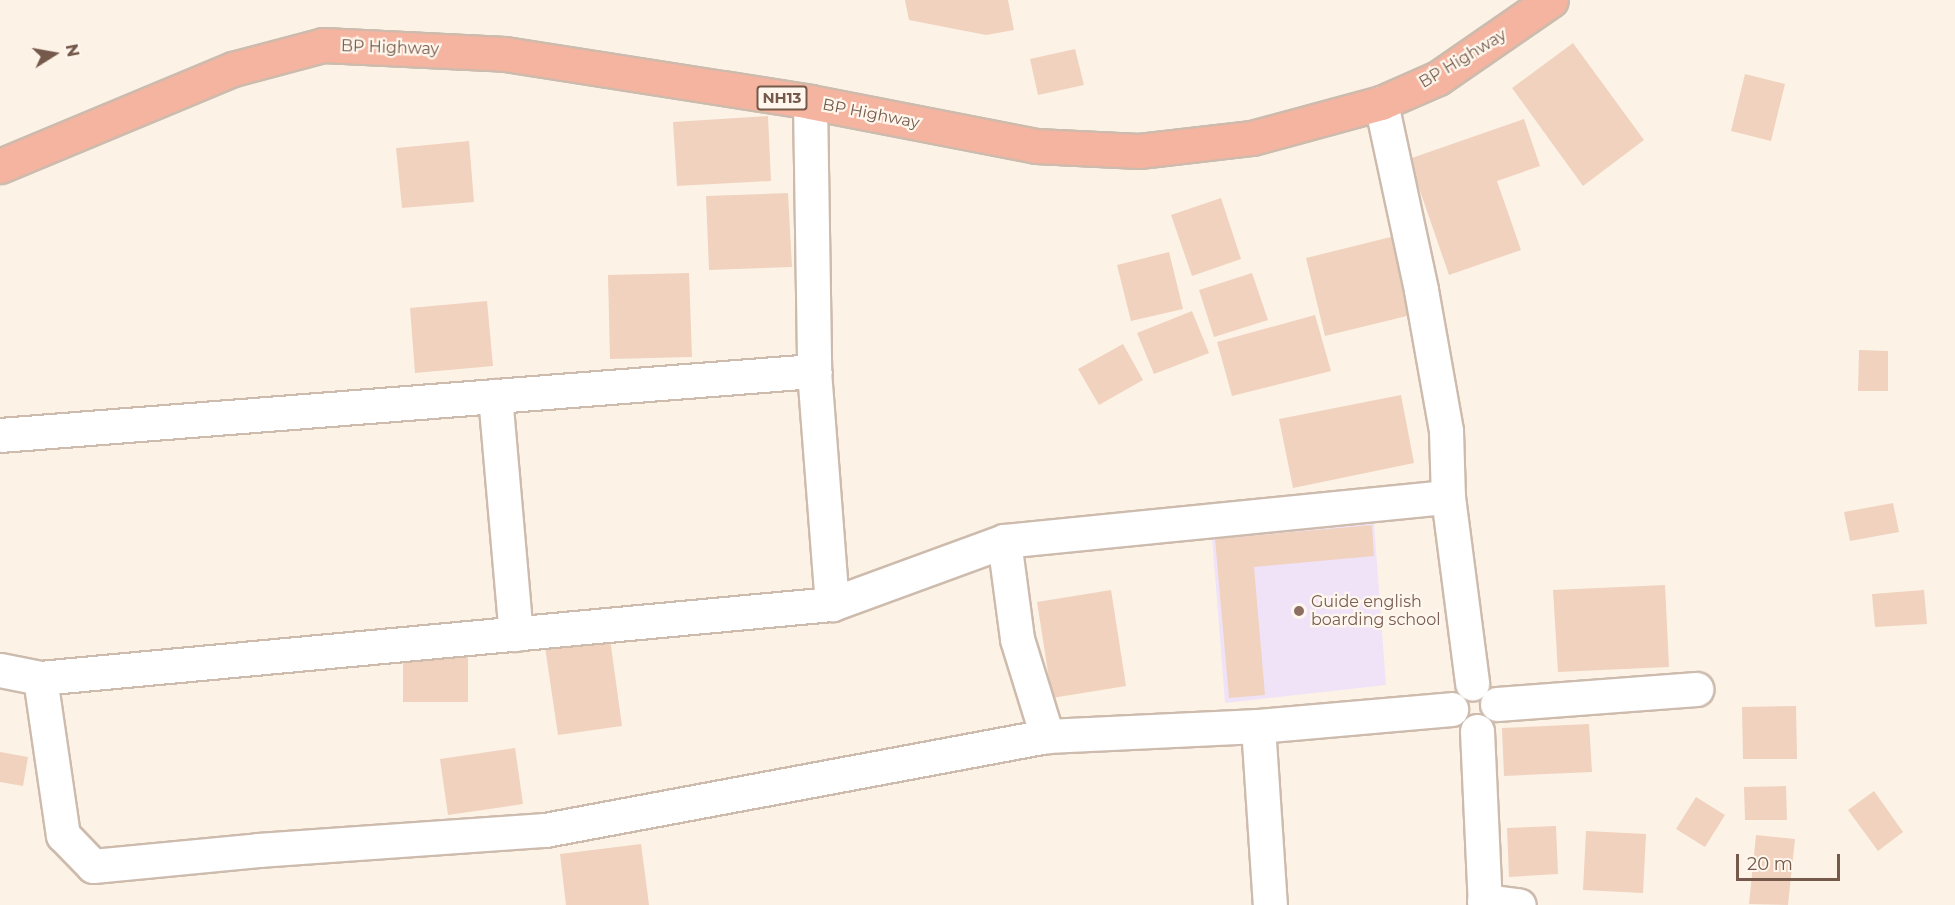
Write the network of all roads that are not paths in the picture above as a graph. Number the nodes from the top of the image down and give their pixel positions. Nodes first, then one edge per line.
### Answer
1 (1551, 0) edge
2 (810, 102) junction
3 (1381, 103) junction
4 (0, 166) edge
5 (814, 370) junction
6 (495, 396) junction
7 (0, 435) edge
8 (1449, 497) junction
9 (1004, 541) junction
10 (832, 604) junction
11 (516, 634) junction
12 (0, 670) edge
13 (40, 678) junction
14 (1472, 683) junction
15 (1696, 689) dead end
16 (1497, 704) junction
17 (1451, 709) junction
18 (1258, 726) junction
19 (1477, 731) junction
20 (1047, 736) junction
21 (1485, 903) edge
22 (1270, 905) edge
23 (1519, 905) edge

1 - 3 highway, BP Highway / NH13
2 - 3 highway, BP Highway / NH13
2 - 4 highway, BP Highway / NH13
2 - 5 street
3 - 8 street
5 - 6 street
5 - 10 street
6 - 7 street
6 - 11 street
8 - 9 street
8 - 14 street
9 - 10 street
9 - 20 street
10 - 11 street
11 - 13 street
12 - 13 street
13 - 20 street
14 - 16 street
14 - 17 street
15 - 16 street
16 - 19 street
17 - 18 street
17 - 19 street
18 - 20 street
18 - 22 street
19 - 21 street
21 - 23 street

